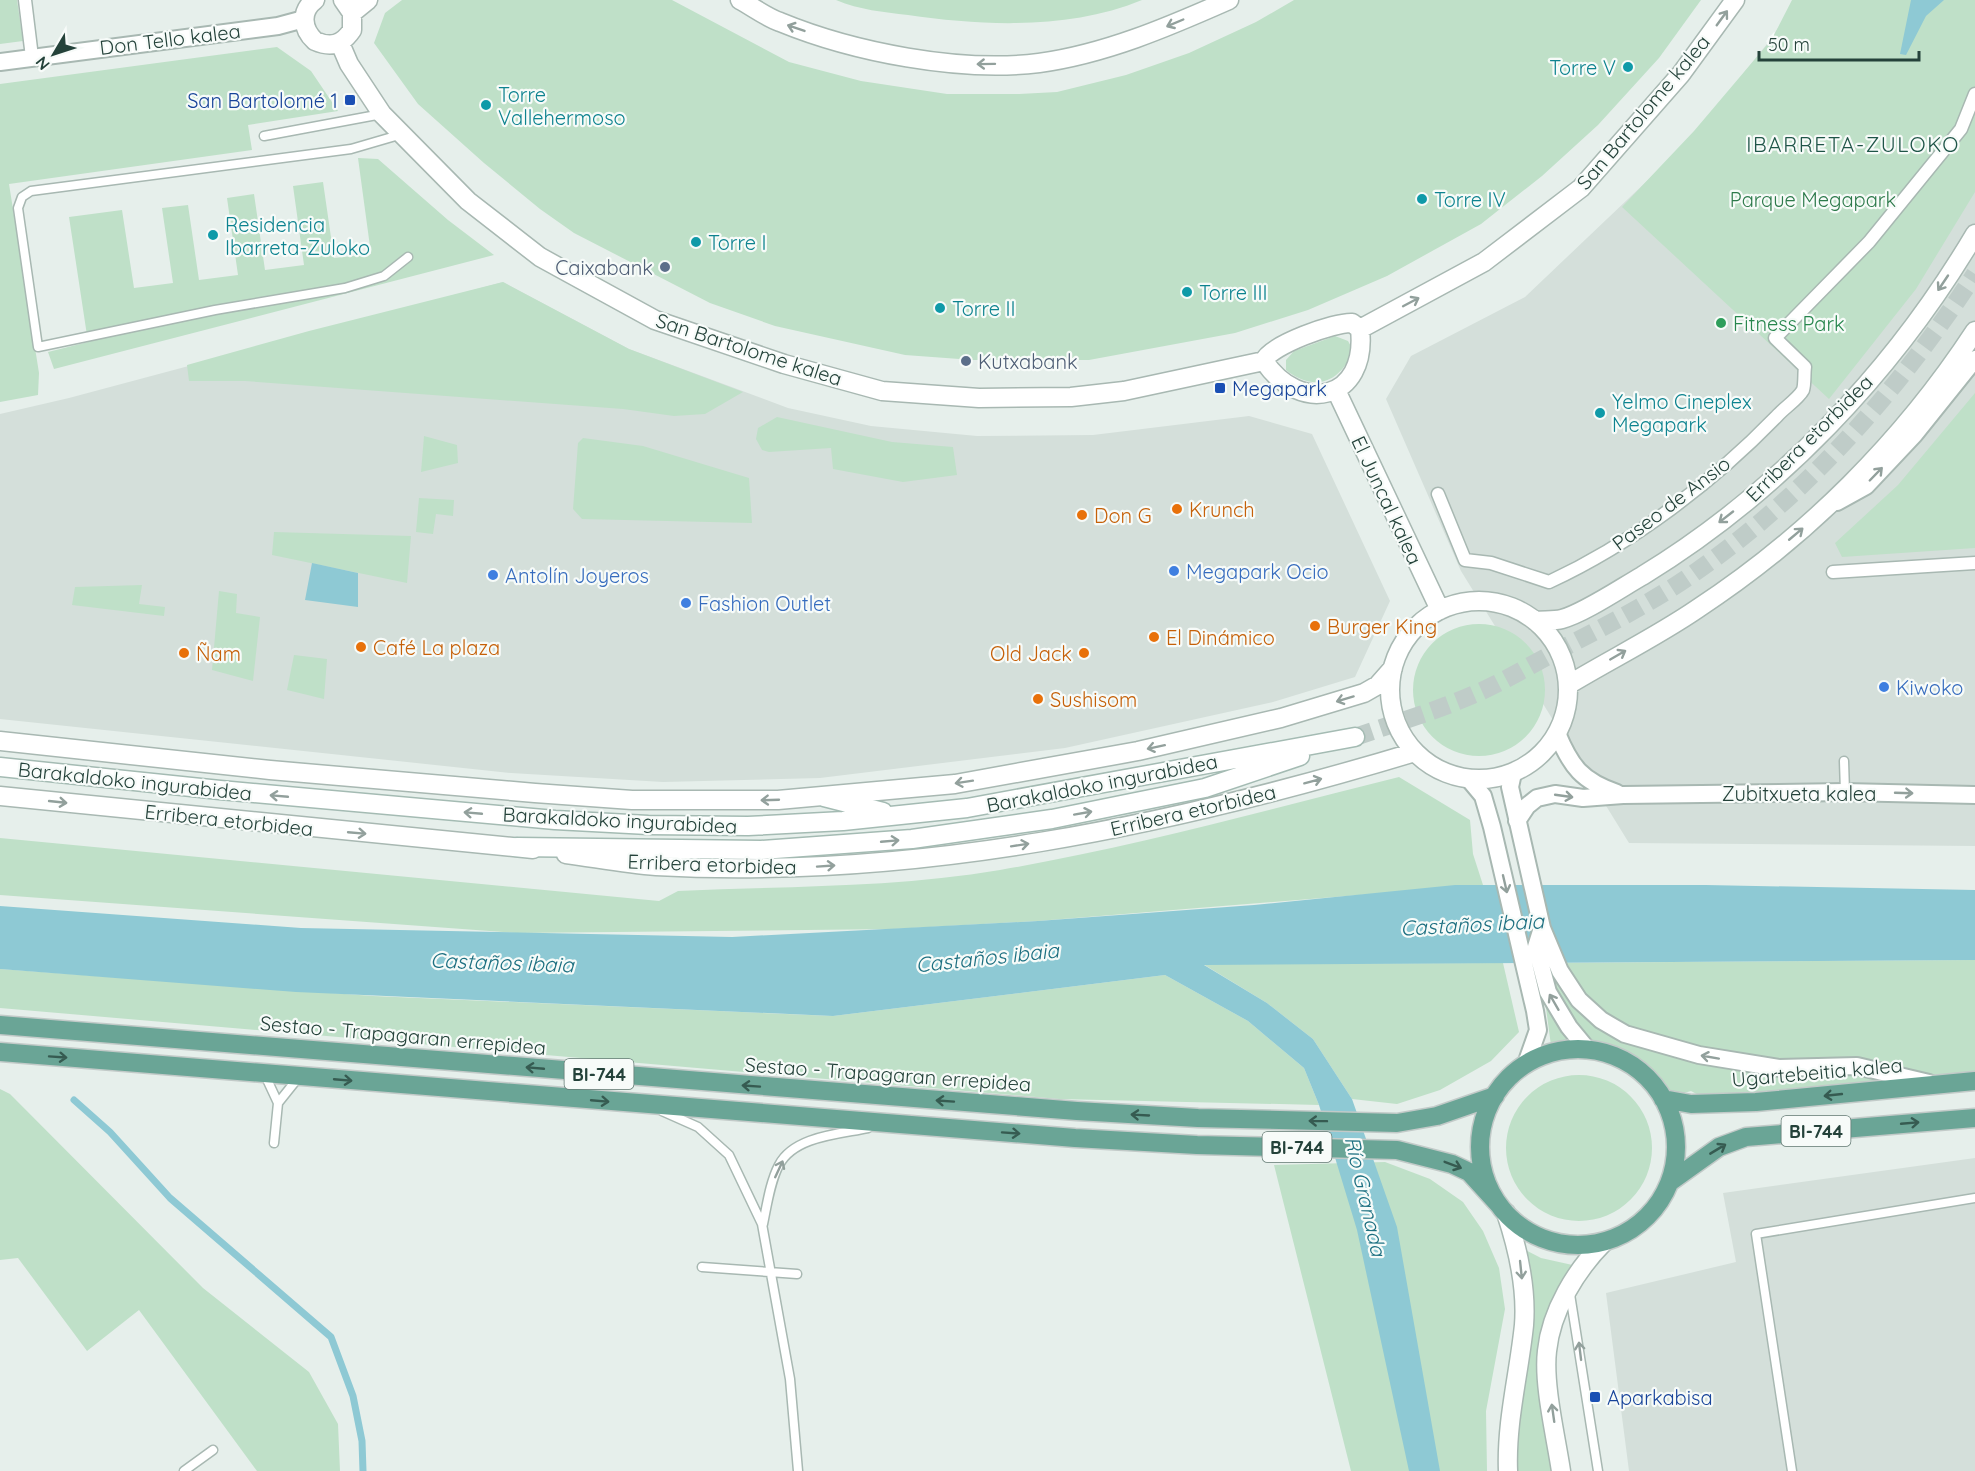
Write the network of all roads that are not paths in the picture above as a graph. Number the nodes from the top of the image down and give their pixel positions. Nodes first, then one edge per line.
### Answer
1 (25, 0) edge
2 (315, 0) edge
3 (368, 0) edge
4 (740, 0) edge
5 (1229, 0) edge
6 (1734, 0) edge
7 (348, 7) edge
8 (304, 18) junction
9 (340, 43) junction
10 (32, 57) junction
11 (0, 62) edge
12 (1975, 94) edge
13 (382, 114) junction
14 (399, 135) junction
15 (264, 136) dead end
16 (1975, 234) edge
17 (408, 257) dead end
18 (1360, 329) junction
19 (1975, 331) edge
20 (1975, 359) edge
21 (1264, 361) junction
22 (1336, 390) junction
23 (1438, 494) dead end
24 (1828, 507) junction
25 (1975, 563) edge
26 (1833, 572) dead end
27 (1440, 610) junction
28 (1534, 621) junction
29 (1393, 668) junction
30 (1568, 685) junction
31 (1557, 733) junction
32 (0, 741) edge
33 (1415, 752) junction
34 (1844, 761) dead end
35 (0, 767) edge
36 (1513, 773) junction
37 (1468, 778) junction
38 (1845, 792) junction
39 (1623, 795) junction
40 (1975, 795) edge
41 (0, 796) edge
42 (825, 797) junction
43 (896, 815) junction
44 (1518, 821) junction
45 (517, 847) junction
46 (1542, 928) junction
47 (0, 1025) edge
48 (1588, 1050) junction
49 (0, 1052) edge
50 (1526, 1064) junction
51 (264, 1073) junction
52 (299, 1076) junction
53 (1975, 1082) edge
54 (1933, 1084) junction
55 (1495, 1095) junction
56 (1664, 1099) junction
57 (278, 1103) junction
58 (647, 1105) junction
59 (1975, 1118) edge
60 (890, 1124) junction
61 (274, 1143) dead end
62 (1670, 1182) junction
63 (1975, 1198) edge
64 (1503, 1209) junction
65 (762, 1224) junction
66 (1604, 1242) junction
67 (702, 1268) dead end
68 (770, 1272) junction
69 (797, 1274) dead end
70 (1568, 1288) junction
71 (213, 1450) dead end
72 (184, 1471) edge
73 (798, 1471) edge
74 (1508, 1471) edge
75 (1561, 1471) edge
76 (1598, 1471) edge
77 (1791, 1471) edge

1 - 10 street
2 - 8 street
3 - 7 street
5 -> 4 street
18 -> 6 street, San Bartolome kalea
7 - 9 street
8 - 9 street
8 - 10 street, Don Tello kalea
9 - 13 street, San Bartolome kalea
10 - 11 street, Don Tello kalea
12 - 23 street, Paseo de Ansio
13 - 14 street, San Bartolome kalea
13 - 15 lane
14 - 17 lane
14 - 21 street, San Bartolome kalea
16 -> 28 street, Erribera etorbidea
18 - 21 street, San Bartolome kalea
18 - 22 street
19 - 24 street
24 -> 20 street
21 - 22 street
22 - 27 street, El Juncal kalea
30 -> 24 street
25 - 26 street
27 - 28 street
27 - 29 street
28 - 30 street
29 - 33 street
29 -> 42 street
30 - 31 street
31 - 36 street
31 - 39 street, Zubitxueta kalea
42 -> 32 street
33 - 37 street
45 -> 33 street, Erribera etorbidea
34 - 38 lane
43 -> 35 street, Barakaldoko ingurabidea
36 - 37 street
36 - 44 street
37 -> 50 street
38 - 39 street, Zubitxueta kalea
38 -> 40 street, Zubitxueta kalea
44 -> 39 street, Zubitxueta kalea
41 -> 45 street, Erribera etorbidea
42 - 43 street
45 -> 43 street, Barakaldoko ingurabidea
44 - 46 street
48 -> 46 street
54 -> 46 street
55 -> 47 main road, Sestao - Trapagaran errepidea / BI-744
48 - 50 main road, BI-744
48 - 56 main road, BI-744
49 -> 51 main road, BI-744
50 - 55 main road, BI-744
51 - 52 main road, BI-744
51 - 57 lane
52 - 57 lane
52 -> 58 main road, BI-744
53 - 54 main road, Ugartebeitia kalea / BI-744
54 -> 56 main road, Ugartebeitia kalea / BI-744
55 - 64 main road, BI-744
56 - 62 main road, BI-744
57 - 61 lane
58 - 60 main road, BI-744
58 - 65 lane
62 -> 59 main road, BI-744
60 -> 64 main road, BI-744
65 -> 60 lane
62 - 66 main road, BI-744
63 - 77 lane
64 - 66 main road, BI-744
64 -> 74 street
65 - 68 lane
66 - 70 street
67 - 68 lane
68 - 69 lane
68 - 73 lane
75 -> 70 street
76 -> 70 lane
71 - 72 lane

